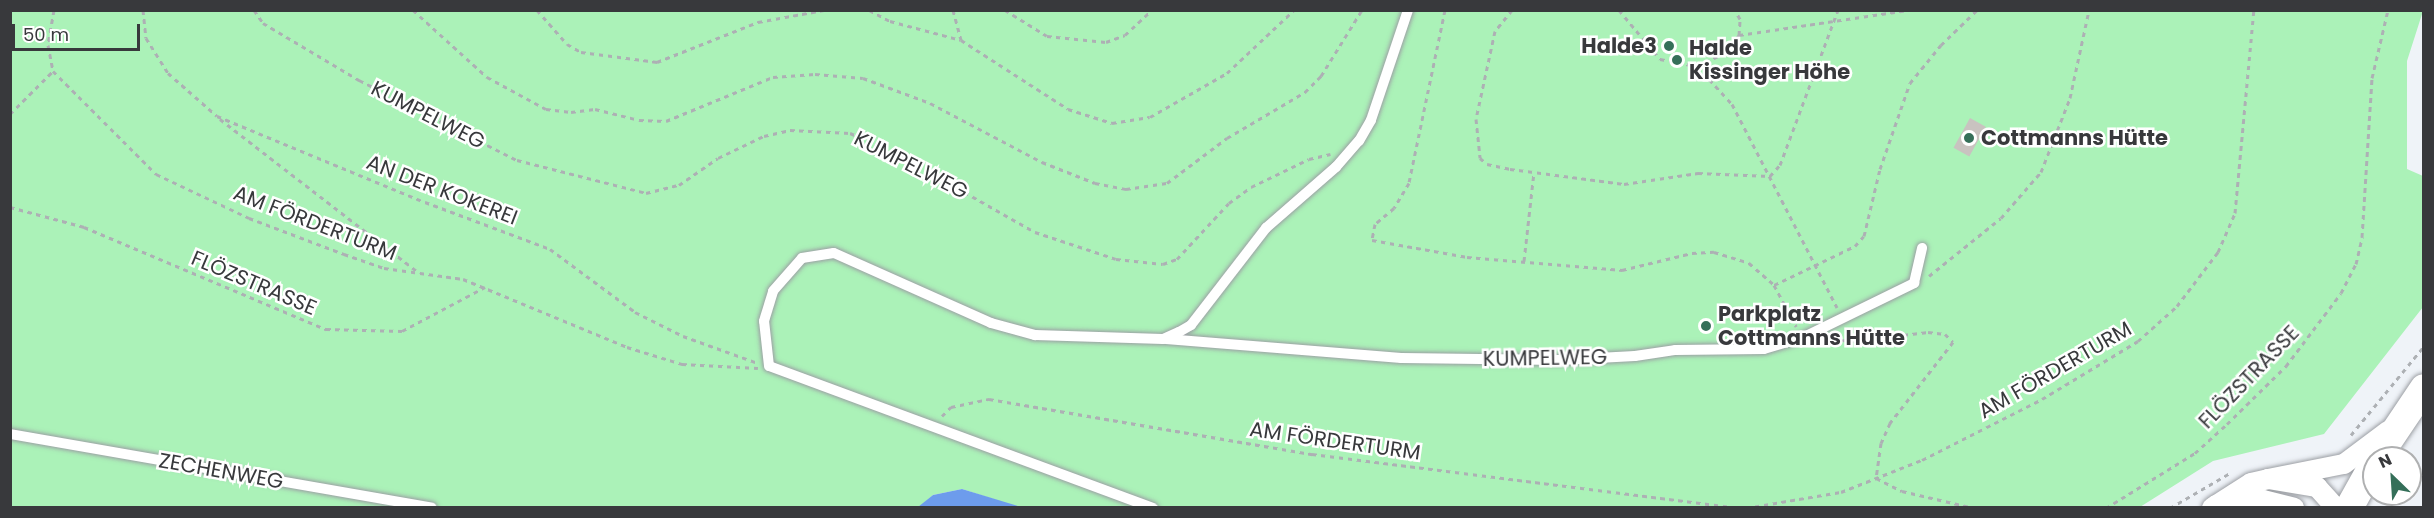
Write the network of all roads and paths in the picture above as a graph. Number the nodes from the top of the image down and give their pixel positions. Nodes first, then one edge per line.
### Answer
1 (54, 10) edge
2 (143, 10) edge
3 (254, 10) edge
4 (413, 10) edge
5 (537, 10) edge
6 (824, 10) edge
7 (869, 10) edge
8 (953, 10) edge
9 (1005, 10) edge
10 (1152, 10) edge
11 (1294, 10) edge
12 (1362, 10) edge
13 (1408, 10) edge
14 (1445, 10) edge
15 (1512, 10) edge
16 (1618, 10) edge
17 (1735, 10) edge
18 (1838, 10) edge
19 (1908, 10) edge
20 (1977, 10) edge
21 (2089, 10) edge
22 (2254, 10) edge
23 (2388, 10) edge
24 (1833, 22) junction
25 (1739, 35) junction
26 (961, 40) junction
27 (1697, 66) junction
28 (53, 71) junction
29 (10, 114) edge
30 (217, 116) junction
31 (1359, 141) junction
32 (1534, 172) junction
33 (1770, 176) junction
34 (10, 207) edge
35 (1922, 248) dead end
36 (1524, 261) junction
37 (1817, 265) junction
38 (420, 274) junction
39 (1914, 283) junction
40 (1774, 285) junction
41 (485, 287) junction
42 (1843, 320) junction
43 (1819, 329) junction
44 (1804, 337) junction
45 (1163, 339) junction
46 (2424, 346) edge
47 (768, 366) junction
48 (2424, 388) edge
49 (934, 424) junction
50 (2397, 424) junction
51 (10, 434) edge
52 (2343, 442) dead end
53 (2384, 446) edge
54 (1876, 478) junction
55 (2268, 479) junction
56 (2362, 484) edge
57 (2214, 506) edge
58 (432, 507) edge
59 (1153, 507) edge
60 (1740, 507) edge
61 (1746, 507) edge
62 (1974, 507) edge
63 (2106, 507) edge
64 (2294, 507) edge
65 (2336, 507) edge
66 (2349, 507) edge

1 - 28 path
2 - 30 path, AN DER KOKEREI
3 - 31 path, KUMPELWEG
4 - 12 path
5 - 6 path
7 - 26 path
8 - 26 path
9 - 10 path
11 - 26 path
13 - 31 lane
14 - 36 path
15 - 32 path
16 - 27 path
17 - 25 path
18 - 24 path
19 - 24 path
20 - 37 path
21 - 39 path
22 - 54 path, AM FÖRDERTURM
23 - 63 path, FLÖZSTRASSE
24 - 25 path
24 - 33 path
25 - 27 path
27 - 33 path
28 - 29 path
28 - 38 path, AM FÖRDERTURM
30 - 38 path
30 - 47 path, AN DER KOKEREI
31 - 45 lane
32 - 33 path
32 - 36 path
33 - 37 path
34 - 41 path, FLÖZSTRASSE
35 - 39 lane
36 - 40 path
37 - 40 path
37 - 42 path
38 - 41 path, AM FÖRDERTURM
39 - 42 lane, KUMPELWEG
40 - 44 path
41 - 47 path, AM FÖRDERTURM
42 - 43 lane, KUMPELWEG
43 - 44 lane, KUMPELWEG
43 - 54 path
44 - 45 lane, KUMPELWEG
45 - 47 lane, KUMPELWEG
46 - 52 path
47 - 49 lane
48 - 50 main road
49 - 59 lane
49 - 60 path, AM FÖRDERTURM
50 - 53 main road
50 - 55 street
51 - 58 lane, ZECHENWEG
54 - 61 path, AM FÖRDERTURM
54 - 62 path
55 - 57 street
55 - 65 street
56 - 66 main road
57 - 64 street

